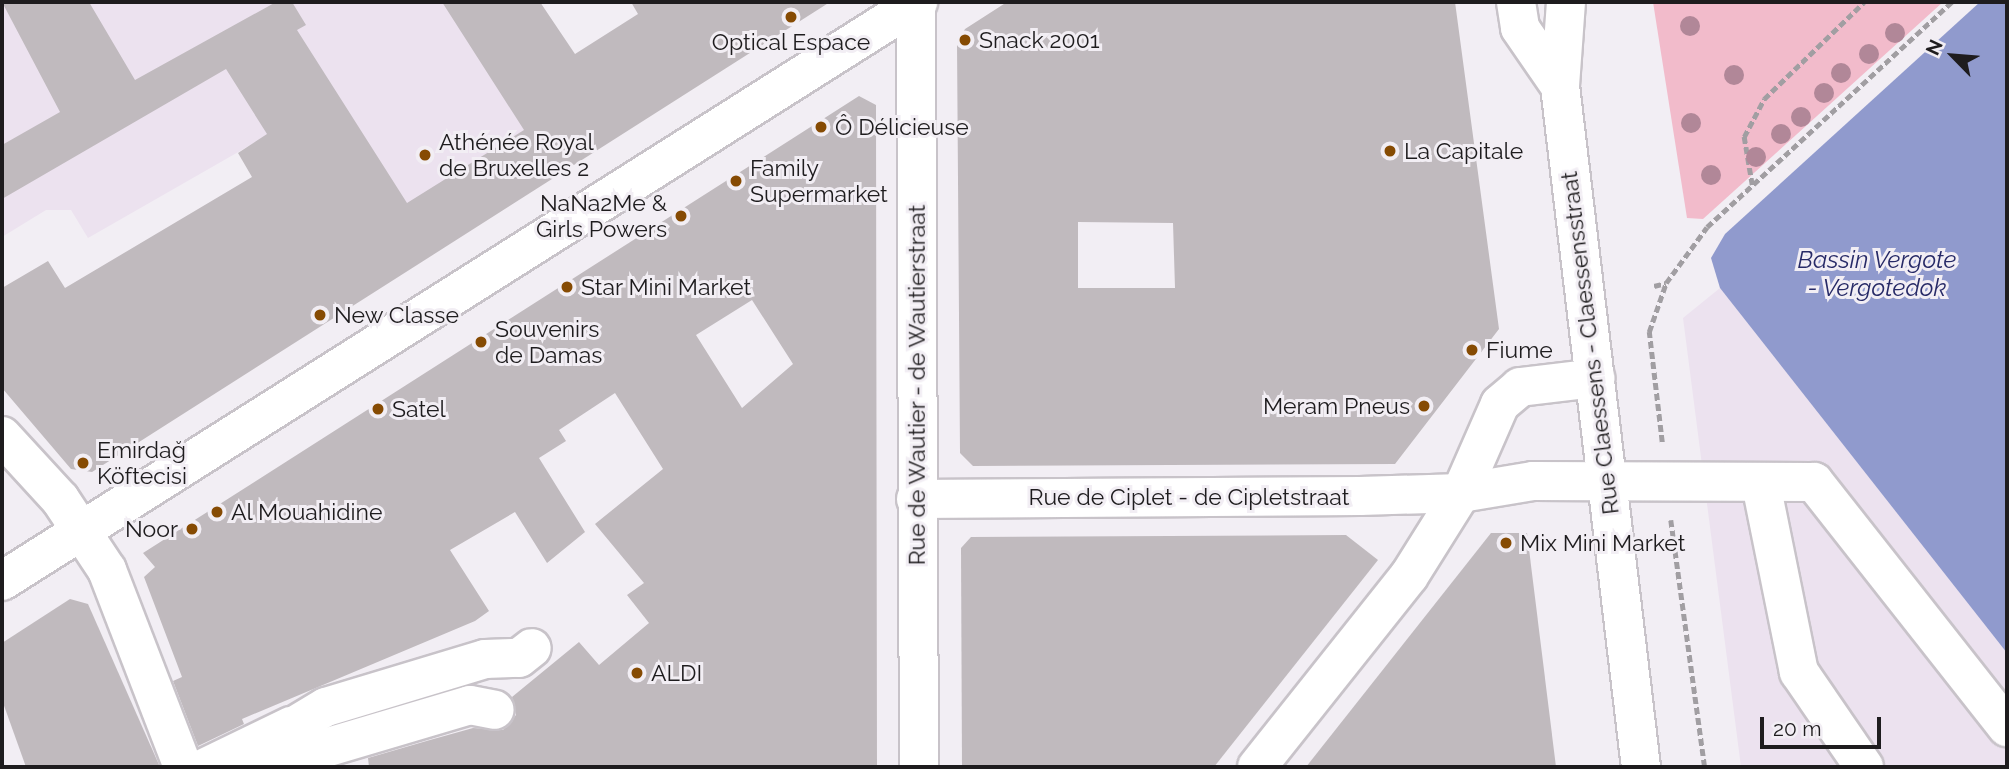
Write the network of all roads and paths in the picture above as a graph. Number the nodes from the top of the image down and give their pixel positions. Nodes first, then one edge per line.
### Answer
1 (917, 2) edge
2 (1516, 2) edge
3 (1566, 2) edge
4 (1864, 2) edge
5 (1952, 2) edge
6 (1560, 86) junction
7 (1752, 186) junction
8 (1654, 286) dead end
9 (1595, 378) junction
10 (2, 436) edge
11 (1606, 481) junction
12 (1761, 484) junction
13 (1461, 493) junction
14 (916, 499) junction
15 (82, 530) junction
16 (2, 581) edge
17 (531, 648) dead end
18 (495, 710) dead end
19 (2007, 727) edge
20 (304, 736) junction
21 (183, 767) edge
22 (206, 767) edge
23 (261, 767) edge
24 (919, 767) edge
25 (1258, 767) edge
26 (1641, 767) edge
27 (1864, 767) edge

1 - 14 street, Rue de Wautier - de Wautierstraat
1 - 15 street
2 - 6 street, Rue Claessens - Claessensstraat
3 - 6 street, Rue Claessens - Claessensstraat
4 - 7 path
5 - 7 path
6 - 9 street, Rue Claessens - Claessensstraat
7 - 8 path
9 - 11 street, Rue Claessens - Claessensstraat
9 - 13 street
10 - 15 street
11 - 12 street, Rue de Ciplet - de Cipletstraat
11 - 13 street, Rue de Ciplet - de Cipletstraat
11 - 26 street, Rue Claessens - Claessensstraat
12 - 19 street, Rue de Ciplet - de Cipletstraat
12 - 27 street
13 - 14 street, Rue de Ciplet - de Cipletstraat
13 - 25 street
14 - 24 street, Rue de Wautier - de Wautierstraat
15 - 16 street
15 - 21 street
17 - 20 street
18 - 20 street
20 - 22 street
20 - 23 street

